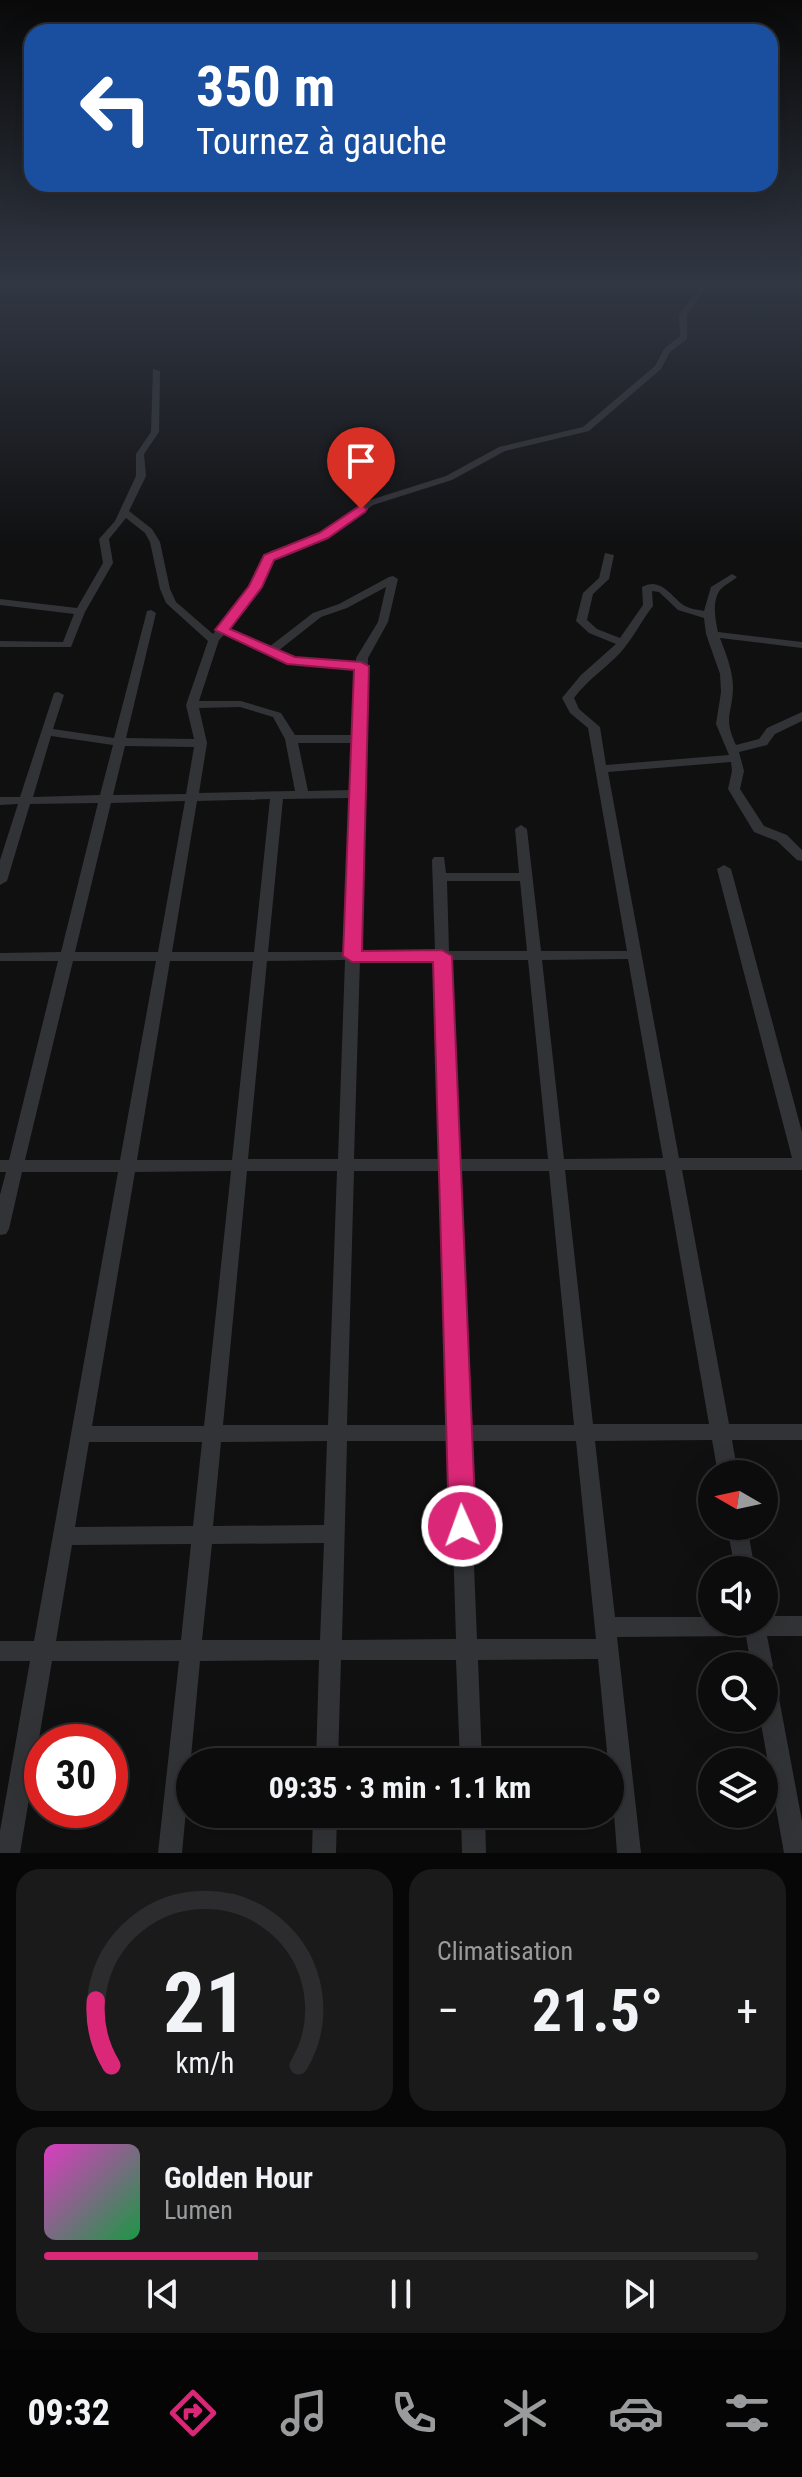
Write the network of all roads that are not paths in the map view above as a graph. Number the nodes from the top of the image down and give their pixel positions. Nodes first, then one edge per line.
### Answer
1 (156, 371) dead end
2 (653, 371) edge
3 (124, 512) junction
4 (609, 555) dead end
5 (732, 577) dead end
6 (0, 602) edge
7 (80, 612) junction
8 (151, 613) dead end
9 (708, 616) junction
10 (711, 634) junction
11 (218, 635) junction
12 (623, 643) junction
13 (0, 644) edge
14 (802, 645) edge
15 (271, 651) junction
16 (361, 666) junction
17 (58, 695) dead end
18 (192, 705) junction
19 (802, 716) edge
20 (47, 732) junction
21 (291, 739) junction
22 (359, 739) junction
23 (120, 742) junction
24 (201, 743) junction
25 (736, 754) junction
26 (601, 769) junction
27 (302, 794) junction
28 (358, 794) junction
29 (277, 795) junction
30 (191, 796) junction
31 (106, 799) junction
32 (0, 801) edge
33 (25, 801) junction
34 (521, 829) dead end
35 (802, 857) edge
36 (724, 869) dead end
37 (526, 877) junction
38 (0, 881) edge
39 (634, 955) junction
40 (352, 956) junction
41 (442, 956) junction
42 (535, 956) junction
43 (0, 957) edge
44 (67, 957) junction
45 (163, 957) junction
46 (260, 957) junction
47 (672, 1164) junction
48 (802, 1164) edge
49 (346, 1165) junction
50 (450, 1165) junction
51 (557, 1165) junction
52 (8, 1166) edge
53 (127, 1166) junction
54 (239, 1166) junction
55 (0, 1229) edge
56 (720, 1432) junction
57 (802, 1432) edge
58 (337, 1433) junction
59 (459, 1433) junction
60 (585, 1433) junction
61 (81, 1434) junction
62 (212, 1434) junction
63 (725, 1460) edge
64 (334, 1534) junction
65 (202, 1535) junction
66 (63, 1536) junction
67 (778, 1625) edge
68 (802, 1626) edge
69 (698, 1629) edge
70 (606, 1638) junction
71 (467, 1649) junction
72 (330, 1650) junction
73 (0, 1651) edge
74 (43, 1651) junction
75 (191, 1651) junction
76 (774, 1732) edge
77 (327, 1748) edge
78 (471, 1748) edge
79 (325, 1828) edge
80 (473, 1828) edge
81 (8, 1853) edge
82 (170, 1853) edge
83 (324, 1853) edge
84 (474, 1853) edge
85 (629, 1853) edge
86 (796, 1853) edge

1 - 3 street
2 - 11 street
3 - 7 street
3 - 11 street
4 - 12 street
5 - 9 street
6 - 7 street
7 - 13 street
8 - 23 street
9 - 10 street
9 - 12 street
10 - 14 street
10 - 25 street
11 - 15 street
11 - 18 street
12 - 26 street
15 - 16 street
15 - 16 street
16 - 22 street
17 - 20 street
18 - 21 street
18 - 24 street
19 - 25 street
20 - 23 street
20 - 33 street
21 - 22 street
21 - 27 street
22 - 28 street
23 - 24 street
23 - 31 street
24 - 30 street
25 - 26 street
25 - 35 street
26 - 39 street
27 - 28 street
27 - 29 street
28 - 40 street
29 - 30 street
29 - 46 street
30 - 31 street
30 - 45 street
31 - 33 street
31 - 44 street
32 - 33 street
33 - 38 street
34 - 37 street
36 - 48 street
37 - 41 street
37 - 42 street
39 - 42 street
39 - 47 street
40 - 41 street
40 - 46 street
40 - 49 street
41 - 42 street
41 - 50 street
42 - 51 street
43 - 44 street
44 - 45 street
44 - 52 street
45 - 46 street
45 - 53 street
46 - 54 street
47 - 48 street
47 - 51 street
47 - 56 street
49 - 50 street
49 - 54 street
49 - 58 street
50 - 51 street
50 - 59 street
51 - 60 street
52 - 53 street
52 - 55 street
53 - 54 street
53 - 61 street
54 - 62 street
56 - 57 street
56 - 60 street
56 - 63 street
58 - 59 street
58 - 62 street
58 - 64 street
59 - 60 street
59 - 71 street
60 - 70 street
61 - 62 street
61 - 66 street
62 - 65 street
64 - 65 street
64 - 72 street
65 - 66 street
65 - 75 street
66 - 74 street
67 - 68 street
69 - 70 street
70 - 71 street
70 - 85 street
71 - 72 street
71 - 78 street
72 - 75 street
72 - 77 street
73 - 74 street
74 - 75 street
74 - 81 street
75 - 82 street
76 - 86 street
79 - 83 street
80 - 84 street

